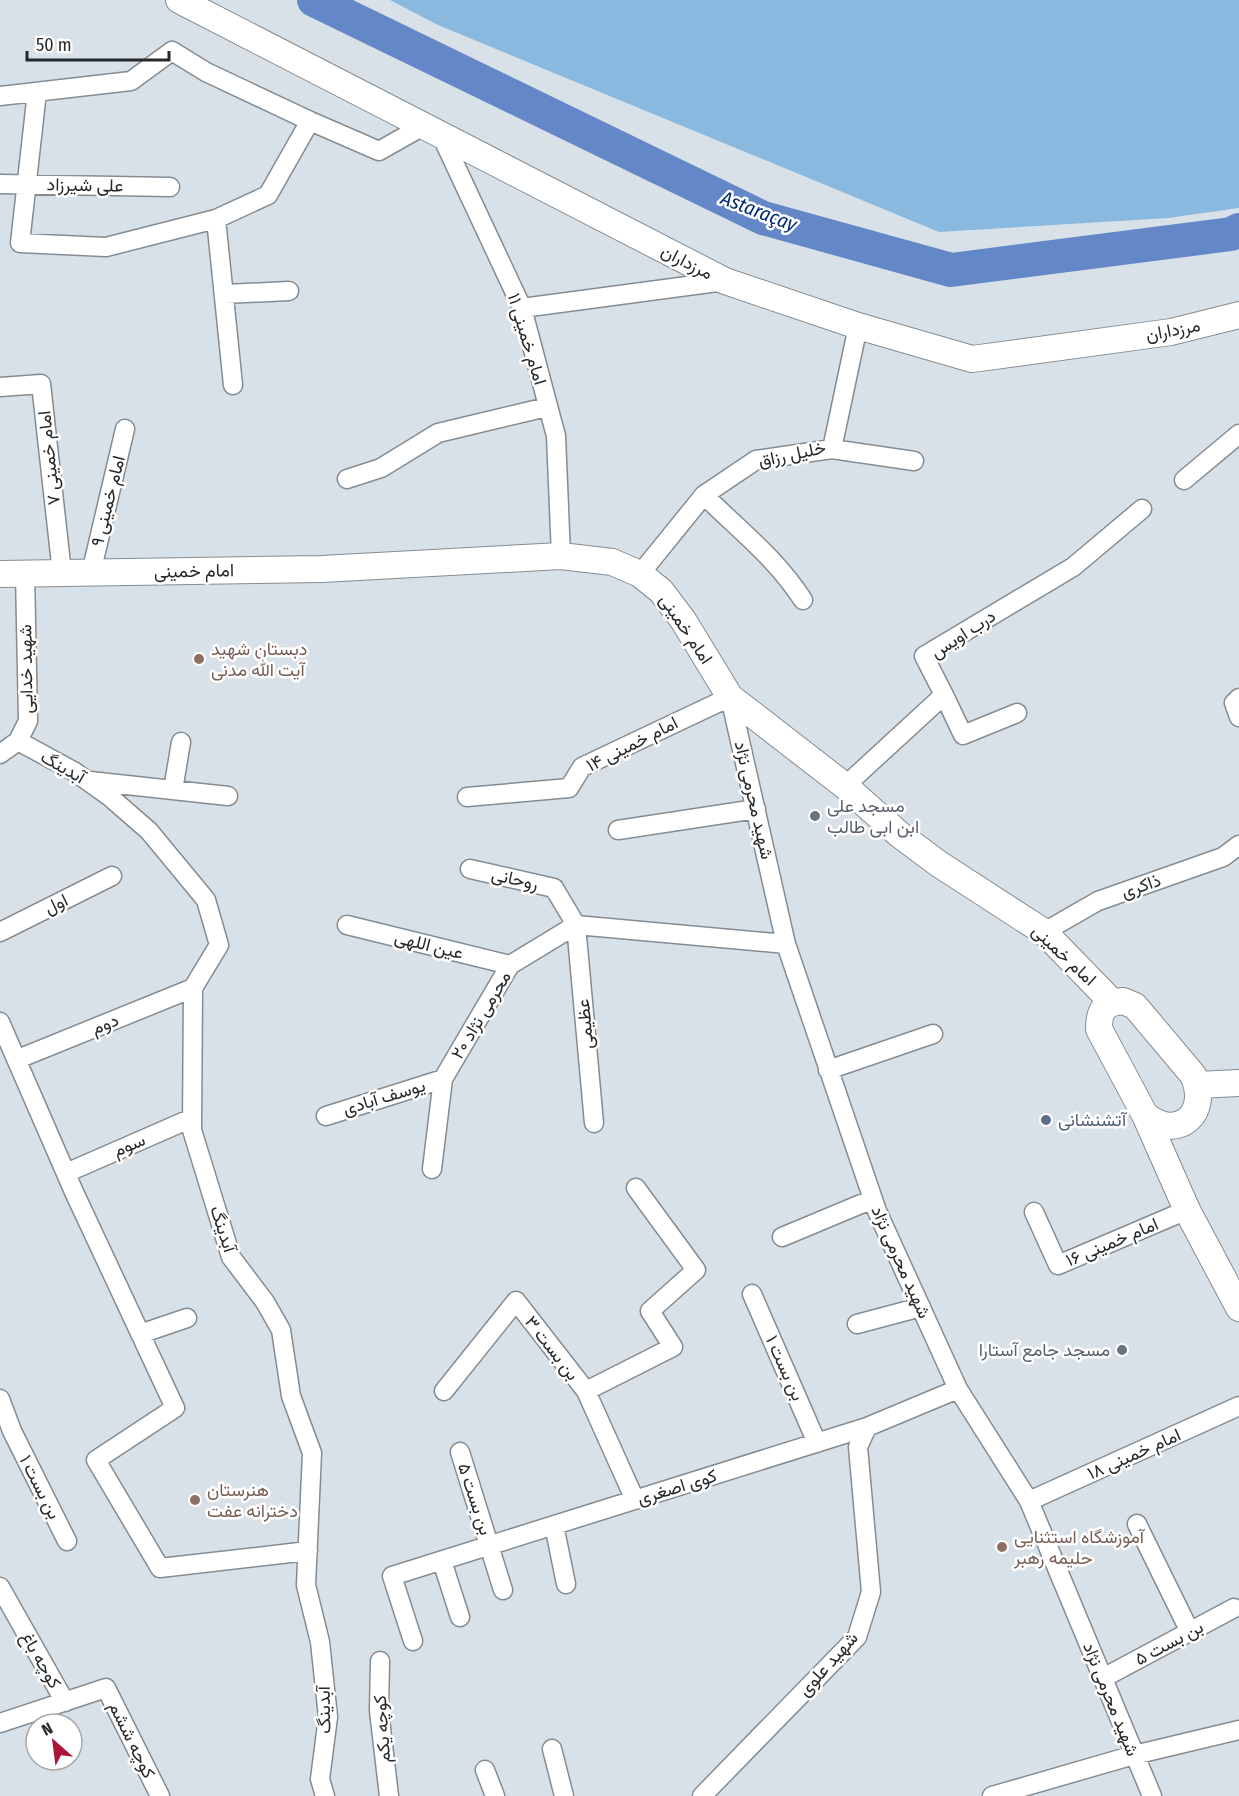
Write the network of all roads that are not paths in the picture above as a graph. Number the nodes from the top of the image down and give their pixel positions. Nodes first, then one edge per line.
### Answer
1 (179, 0) edge
2 (37, 92) junction
3 (0, 96) edge
4 (310, 121) junction
5 (433, 130) junction
6 (0, 184) edge
7 (28, 184) junction
8 (170, 188) dead end
9 (216, 219) junction
10 (725, 281) junction
11 (289, 291) dead end
12 (225, 294) junction
13 (522, 308) junction
14 (1239, 315) edge
15 (858, 326) junction
16 (233, 385) dead end
17 (0, 387) edge
18 (547, 407) junction
19 (125, 429) dead end
20 (1239, 434) edge
21 (832, 449) junction
22 (914, 461) dead end
23 (347, 479) dead end
24 (1184, 480) dead end
25 (704, 495) junction
26 (1142, 509) dead end
27 (561, 556) junction
28 (62, 573) junction
29 (91, 573) junction
30 (13, 574) edge
31 (640, 574) junction
32 (803, 600) dead end
33 (944, 694) junction
34 (730, 697) junction
35 (1239, 698) edge
36 (1017, 713) dead end
37 (1239, 717) edge
38 (18, 741) junction
39 (181, 742) dead end
40 (0, 754) edge
41 (88, 781) junction
42 (845, 786) junction
43 (172, 790) junction
44 (228, 796) dead end
45 (467, 797) dead end
46 (756, 809) junction
47 (618, 830) dead end
48 (1239, 845) edge
49 (470, 869) dead end
50 (112, 876) dead end
51 (576, 925) junction
52 (347, 926) dead end
53 (0, 932) edge
54 (1044, 932) junction
55 (786, 944) junction
56 (510, 965) junction
57 (193, 988) junction
58 (1112, 1002) junction
59 (0, 1022) edge
60 (933, 1034) dead end
61 (18, 1059) junction
62 (828, 1070) junction
63 (443, 1079) junction
64 (1239, 1083) edge
65 (1197, 1085) junction
66 (1145, 1115) junction
67 (327, 1116) dead end
68 (192, 1118) junction
69 (594, 1124) dead end
70 (432, 1169) dead end
71 (66, 1173) junction
72 (636, 1188) dead end
73 (873, 1199) junction
74 (1186, 1210) junction
75 (1034, 1212) dead end
76 (782, 1237) dead end
77 (752, 1294) dead end
78 (921, 1307) junction
79 (1239, 1308) edge
80 (187, 1318) dead end
81 (857, 1324) dead end
82 (140, 1334) junction
83 (958, 1389) junction
84 (444, 1391) dead end
85 (586, 1391) junction
86 (0, 1399) edge
87 (1239, 1406) edge
88 (867, 1427) junction
89 (817, 1443) junction
90 (460, 1452) dead end
91 (635, 1500) junction
92 (1029, 1501) junction
93 (1137, 1524) dead end
94 (554, 1525) junction
95 (67, 1541) dead end
96 (489, 1545) junction
97 (308, 1551) junction
98 (442, 1560) junction
99 (566, 1584) dead end
100 (0, 1587) edge
101 (503, 1590) dead end
102 (1234, 1608) dead end
103 (460, 1617) dead end
104 (1190, 1632) junction
105 (413, 1641) dead end
106 (380, 1661) dead end
107 (1103, 1678) junction
108 (65, 1702) junction
109 (0, 1723) edge
110 (1239, 1730) edge
111 (552, 1749) dead end
112 (1134, 1755) junction
113 (485, 1770) dead end
114 (159, 1796) edge
115 (326, 1796) edge
116 (388, 1796) edge
117 (495, 1796) edge
118 (564, 1796) edge
119 (702, 1796) edge
120 (992, 1796) edge
121 (1152, 1796) edge

1 - 5 street, مرزداران
2 - 3 street
2 - 4 street
2 - 7 street
4 - 5 street
4 - 9 street
5 - 10 street, مرزداران
5 - 13 street, امام خمینی ۱۱
6 - 7 street, علی شیرزاد
7 - 8 street, علی شیرزاد
7 - 9 street
9 - 12 street
10 - 13 street
10 - 15 street, مرزداران
11 - 12 street
12 - 16 street
13 - 18 street, امام خمینی ۱۱
14 - 15 street, مرزداران
15 - 21 street, خلیل رزاق
17 - 28 street, امام خمینی ۷
18 - 23 street
18 - 27 street, امام خمینی ۱۱
19 - 29 street, امام خمینی ۹
20 - 24 street
21 - 22 street
21 - 25 street, خلیل رزاق
25 - 31 street, خلیل رزاق
25 - 32 street
26 - 33 street, درب اویس
27 - 29 street, امام خمینی
27 - 31 street, امام خمینی
28 - 29 street, امام خمینی
28 - 30 street, امام خمینی
30 - 38 street, شهید خدایی
31 - 34 street, امام خمینی
33 - 36 street
33 - 42 street
34 - 42 street, امام خمینی
34 - 45 street, امام خمینی ۱۴
34 - 46 street, شهید محرمی نژاد
35 - 37 street
38 - 40 street
38 - 41 street, آبدینگ
39 - 43 street
41 - 43 street
41 - 57 street, آبدینگ
42 - 54 street, امام خمینی
43 - 44 street
46 - 47 street
46 - 55 street, شهید محرمی نژاد
48 - 54 street, ذاکری
49 - 51 street, روحانی
50 - 53 street, اول
51 - 55 street
51 - 56 street, محرمی نژاد ۲۰
51 - 69 street, عظیمی
52 - 56 street, عین اللهی
54 - 58 street, امام خمینی
55 - 62 street, شهید محرمی نژاد
56 - 63 street, محرمی نژاد ۲۰
57 - 61 street, دوم
57 - 68 street, آبدینگ
58 - 65 street
58 - 66 street
59 - 61 street
60 - 62 street
61 - 71 street
62 - 73 street, شهید محرمی نژاد
63 - 67 street, یوسف آبادی
63 - 70 street, محرمی نژاد ۲۰
64 - 65 street
65 - 66 street
66 - 74 street
68 - 71 street, سوم
68 - 97 street, آبدینگ
71 - 82 street
72 - 85 street
73 - 76 street
73 - 78 street, شهید محرمی نژاد
74 - 75 street, امام خمینی ۱۶
74 - 79 street
77 - 89 street, بن بست ۱
78 - 81 street
78 - 83 street, شهید محرمی نژاد
80 - 82 street
82 - 97 street
83 - 88 street, کوی اصغری
83 - 92 street, شهید محرمی نژاد
84 - 85 street, بن بست ۳
85 - 91 street, بن بست ۳
86 - 95 street, بن بست ۱
87 - 92 street, امام خمینی ۱۸
88 - 89 street, کوی اصغری
88 - 119 street, شهید علوی
89 - 91 street, کوی اصغری
90 - 96 street, بن بست ۵
91 - 94 street, کوی اصغری
92 - 107 street, شهید محرمی نژاد
93 - 104 street
94 - 96 street, کوی اصغری
94 - 99 street
96 - 98 street, کوی اصغری
96 - 101 street, بن بست ۵
97 - 115 street, آبدینگ
98 - 103 street
98 - 105 street, کوی اصغری
100 - 108 street, کوچه باغ
102 - 104 street, بن بست ۵
104 - 107 street, بن بست ۵
106 - 116 street, کوچه یکم
107 - 112 street, شهید محرمی نژاد
108 - 109 street, کوچه ششم
108 - 114 street, کوچه ششم
110 - 112 street
111 - 118 street
112 - 120 street
112 - 121 street, شهید محرمی نژاد
113 - 117 street

